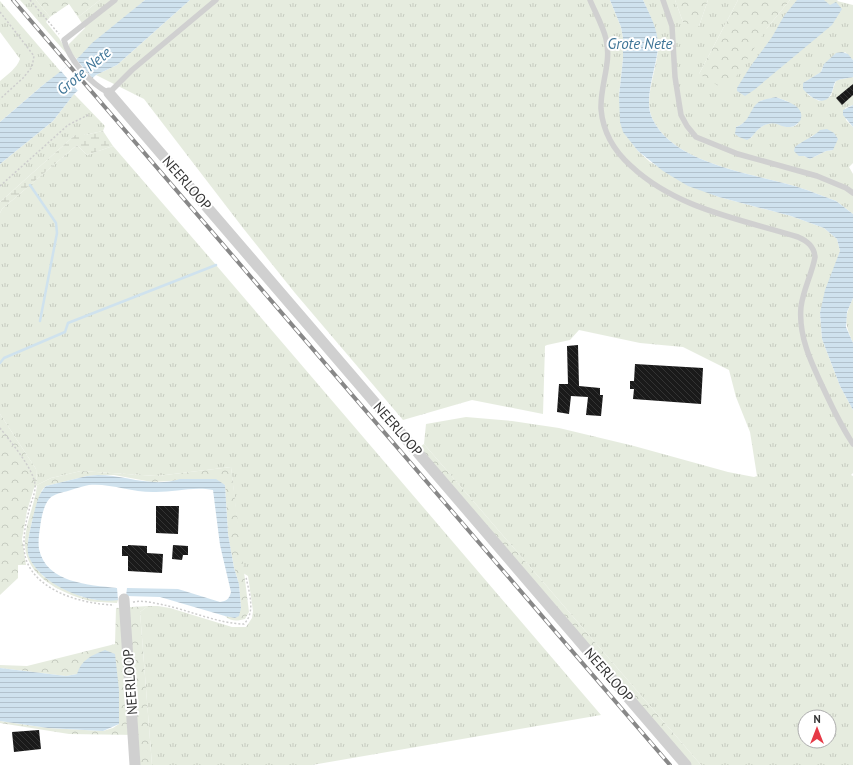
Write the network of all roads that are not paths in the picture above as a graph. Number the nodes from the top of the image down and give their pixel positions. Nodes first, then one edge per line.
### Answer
1 (115, 0) edge
2 (216, 0) edge
3 (590, 0) edge
4 (663, 0) edge
5 (109, 93) junction
6 (853, 193) edge
7 (853, 444) edge
8 (124, 602) road end
9 (135, 765) edge
10 (686, 765) edge

1 - 5 lane
2 - 5 lane
3 - 7 lane
4 - 6 lane
5 - 10 street, NEERLOOP
8 - 9 street, NEERLOOP

